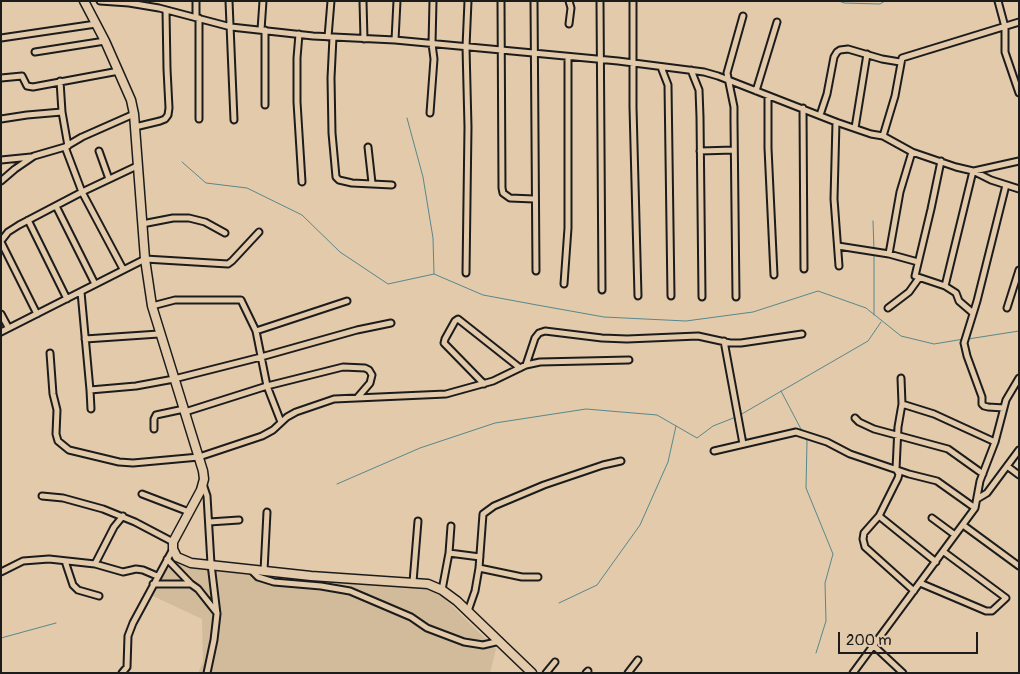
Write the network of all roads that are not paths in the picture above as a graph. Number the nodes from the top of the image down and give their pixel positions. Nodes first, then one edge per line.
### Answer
1 (84, 1) edge
2 (100, 1) edge
3 (160, 1) edge
4 (196, 1) edge
5 (229, 1) edge
6 (263, 1) edge
7 (331, 1) edge
8 (363, 1) edge
9 (397, 1) edge
10 (433, 1) edge
11 (468, 1) edge
12 (501, 1) edge
13 (534, 1) edge
14 (569, 1) edge
15 (600, 1) edge
16 (633, 1) edge
17 (998, 1) edge
18 (129, 2) edge
19 (159, 8) junction
20 (166, 10) junction
21 (743, 16) dead end
22 (197, 18) junction
23 (777, 22) dead end
24 (1019, 22) edge
25 (96, 24) junction
26 (569, 24) dead end
27 (231, 26) junction
28 (1005, 27) junction
29 (263, 30) junction
30 (299, 34) junction
31 (330, 37) junction
32 (1, 38) edge
33 (364, 40) junction
34 (394, 40) junction
35 (105, 41) junction
36 (432, 44) junction
37 (466, 47) junction
38 (500, 50) junction
39 (35, 52) dead end
40 (534, 54) junction
41 (867, 54) junction
42 (568, 57) junction
43 (600, 60) junction
44 (900, 62) junction
45 (634, 63) junction
46 (661, 67) junction
47 (691, 70) junction
48 (119, 71) junction
49 (1, 78) edge
50 (60, 81) junction
51 (728, 81) junction
52 (756, 91) junction
53 (1019, 93) edge
54 (768, 96) junction
55 (265, 105) dead end
56 (802, 108) junction
57 (62, 112) junction
58 (430, 113) dead end
59 (134, 114) junction
60 (820, 116) junction
61 (1, 119) edge
62 (199, 119) dead end
63 (234, 120) dead end
64 (836, 122) junction
65 (135, 127) junction
66 (855, 128) junction
67 (883, 136) junction
68 (66, 146) junction
69 (368, 146) dead end
70 (700, 150) junction
71 (734, 150) junction
72 (99, 151) dead end
73 (912, 152) junction
74 (34, 156) junction
75 (1, 160) edge
76 (940, 161) junction
77 (1019, 162) edge
78 (137, 166) junction
79 (973, 171) junction
80 (110, 179) junction
81 (1, 182) edge
82 (302, 182) dead end
83 (372, 183) junction
84 (392, 185) dead end
85 (1006, 185) junction
86 (1019, 189) edge
87 (82, 192) junction
88 (534, 199) junction
89 (56, 206) junction
90 (28, 220) junction
91 (142, 224) junction
92 (259, 232) dead end
93 (225, 233) dead end
94 (1, 242) edge
95 (838, 246) junction
96 (889, 254) junction
97 (145, 259) junction
98 (918, 262) junction
99 (839, 266) dead end
100 (123, 269) junction
101 (804, 269) dead end
102 (1019, 270) edge
103 (536, 271) dead end
104 (466, 273) dead end
105 (774, 275) dead end
106 (920, 278) junction
107 (95, 284) junction
108 (564, 284) dead end
109 (945, 286) junction
110 (602, 290) dead end
111 (81, 292) junction
112 (638, 296) dead end
113 (671, 296) dead end
114 (702, 297) dead end
115 (736, 297) dead end
116 (67, 299) junction
117 (347, 302) dead end
118 (152, 306) junction
119 (888, 308) dead end
120 (1007, 308) dead end
121 (973, 313) junction
122 (1, 314) edge
123 (37, 314) junction
124 (391, 323) dead end
125 (8, 328) junction
126 (256, 331) junction
127 (1, 332) edge
128 (159, 334) junction
129 (802, 334) dead end
130 (85, 339) junction
131 (724, 341) junction
132 (50, 353) dead end
133 (261, 357) junction
134 (629, 360) dead end
135 (526, 365) junction
136 (520, 368) junction
137 (901, 378) dead end
138 (1019, 378) edge
139 (174, 379) junction
140 (484, 384) junction
141 (268, 386) junction
142 (90, 390) junction
143 (358, 398) junction
144 (902, 404) junction
145 (1004, 408) junction
146 (91, 409) dead end
147 (185, 411) junction
148 (855, 418) dead end
149 (281, 422) junction
150 (154, 429) dead end
151 (898, 435) junction
152 (995, 442) junction
153 (743, 444) junction
154 (714, 451) dead end
155 (1018, 452) edge
156 (199, 457) junction
157 (621, 461) dead end
158 (1007, 466) junction
159 (896, 469) junction
160 (983, 474) junction
161 (1019, 474) edge
162 (203, 484) junction
163 (142, 494) dead end
164 (42, 496) dead end
165 (976, 499) junction
166 (975, 508) junction
167 (189, 512) junction
168 (267, 512) dead end
169 (122, 516) junction
170 (879, 516) junction
171 (932, 518) dead end
172 (239, 520) dead end
173 (418, 521) dead end
174 (208, 522) junction
175 (963, 525) junction
176 (451, 526) dead end
177 (955, 535) junction
178 (173, 546) junction
179 (944, 552) junction
180 (449, 553) junction
181 (480, 557) junction
182 (167, 559) junction
183 (65, 561) junction
184 (936, 562) junction
185 (95, 564) junction
186 (211, 564) junction
187 (1019, 566) edge
188 (478, 568) junction
189 (251, 570) junction
190 (264, 571) junction
191 (1, 572) edge
192 (157, 576) junction
193 (538, 577) dead end
194 (413, 582) junction
195 (920, 583) junction
196 (153, 584) junction
197 (191, 584) junction
198 (442, 590) junction
199 (914, 591) junction
200 (99, 596) dead end
201 (468, 611) junction
202 (217, 614) junction
203 (500, 641) junction
204 (874, 646) junction
205 (638, 660) dead end
206 (554, 662) dead end
207 (127, 666) junction
208 (122, 673) edge
209 (129, 673) edge
210 (207, 673) edge
211 (532, 673) edge
212 (546, 673) edge
213 (628, 673) edge
214 (853, 673) edge
215 (903, 673) edge

1 - 25 street
2 - 18 street
3 - 19 street
4 - 22 street
5 - 27 street
6 - 29 street
7 - 31 street
8 - 33 street
9 - 34 street
10 - 36 street
11 - 37 street
12 - 38 street
13 - 40 street
14 - 26 street
15 - 43 street
16 - 45 street
17 - 28 street
18 - 19 street
19 - 20 street
20 - 22 street
20 - 65 street
21 - 51 street
22 - 27 street
22 - 62 street
23 - 52 street
24 - 28 street
25 - 32 street
25 - 35 street
27 - 29 street
27 - 63 street
28 - 44 street
28 - 53 street
29 - 30 street
29 - 55 street
30 - 31 street
30 - 82 street
31 - 33 street
31 - 83 street
33 - 34 street
34 - 36 street
35 - 39 street
35 - 48 street
36 - 37 street
36 - 58 street
37 - 38 street
37 - 104 street
38 - 40 street
38 - 88 street
40 - 42 street
40 - 88 street
41 - 44 street
41 - 60 street
41 - 66 street
42 - 43 street
42 - 108 street
43 - 45 street
43 - 110 street
44 - 67 street
45 - 46 street
45 - 112 street
46 - 47 street
46 - 113 street
47 - 51 street
47 - 70 street
48 - 50 street
48 - 59 street
49 - 50 street
50 - 57 street
51 - 52 street
51 - 71 street
52 - 54 street
54 - 56 street
54 - 105 street
56 - 60 street
56 - 101 street
57 - 61 street
57 - 68 street
59 - 65 street
59 - 68 street
60 - 64 street
64 - 66 street
64 - 95 street
65 - 78 street
66 - 67 street
67 - 73 street
68 - 74 street
68 - 87 street
69 - 83 street
70 - 71 street
70 - 114 street
71 - 115 street
72 - 80 street
73 - 76 street
73 - 96 street
74 - 75 street
74 - 81 street
76 - 79 street
76 - 98 street
77 - 79 street
78 - 80 street
78 - 91 street
79 - 85 street
79 - 109 street
80 - 87 street
83 - 84 street
85 - 86 street
85 - 121 street
87 - 89 street
87 - 100 street
88 - 103 street
89 - 90 street
89 - 107 street
90 - 94 street
90 - 116 street
91 - 93 street
91 - 97 street
92 - 97 street
94 - 123 street
95 - 96 street
95 - 99 street
96 - 98 street
97 - 100 street
97 - 118 street
98 - 106 street
100 - 107 street
102 - 120 street
106 - 109 street
106 - 119 street
107 - 111 street
109 - 121 street
111 - 116 street
111 - 130 street
116 - 123 street
117 - 126 street
118 - 126 street
118 - 128 street
121 - 145 street
122 - 125 street
123 - 125 street
124 - 133 street
125 - 127 street
126 - 133 street
128 - 130 street
128 - 139 street
129 - 131 street
130 - 142 street
131 - 135 street
131 - 153 street
132 - 156 street
133 - 139 street
133 - 141 street
134 - 135 street
135 - 136 street
136 - 140 street
136 - 140 street
137 - 144 street
138 - 145 street
139 - 142 street
139 - 147 street
140 - 143 street
141 - 143 street
141 - 147 street
141 - 149 street
142 - 146 street
143 - 149 street
144 - 151 street
144 - 152 street
145 - 152 street
147 - 150 street
147 - 156 street
148 - 151 street
149 - 156 street
151 - 159 street
151 - 160 street
152 - 160 street
153 - 154 street
153 - 159 street
155 - 158 street
156 - 162 street
157 - 181 street
158 - 161 street
158 - 165 street
159 - 166 street
159 - 170 street
160 - 165 street
162 - 167 street
162 - 174 street
163 - 167 street
164 - 169 street
165 - 166 street
166 - 175 street
167 - 178 street
168 - 190 street
169 - 178 street
169 - 185 street
170 - 184 street
170 - 199 street
171 - 177 street
172 - 174 street
173 - 194 street
174 - 186 street
175 - 177 street
175 - 187 street
176 - 180 street
177 - 179 street
178 - 182 street
178 - 186 street
179 - 184 street
179 - 195 street
180 - 181 street
180 - 198 street
181 - 188 street
182 - 192 street
182 - 197 street
183 - 185 street
183 - 191 street
183 - 200 street
184 - 195 street
185 - 192 street
186 - 189 street
186 - 202 street
188 - 193 street
188 - 201 street
189 - 190 street
189 - 203 street
190 - 194 street
192 - 196 street
194 - 198 street
195 - 199 street
196 - 197 street
196 - 207 street
197 - 202 street
198 - 201 street
199 - 204 street
201 - 203 street
202 - 210 street
203 - 211 street
204 - 214 street
204 - 215 street
205 - 213 street
206 - 212 street
207 - 208 street
207 - 209 street

